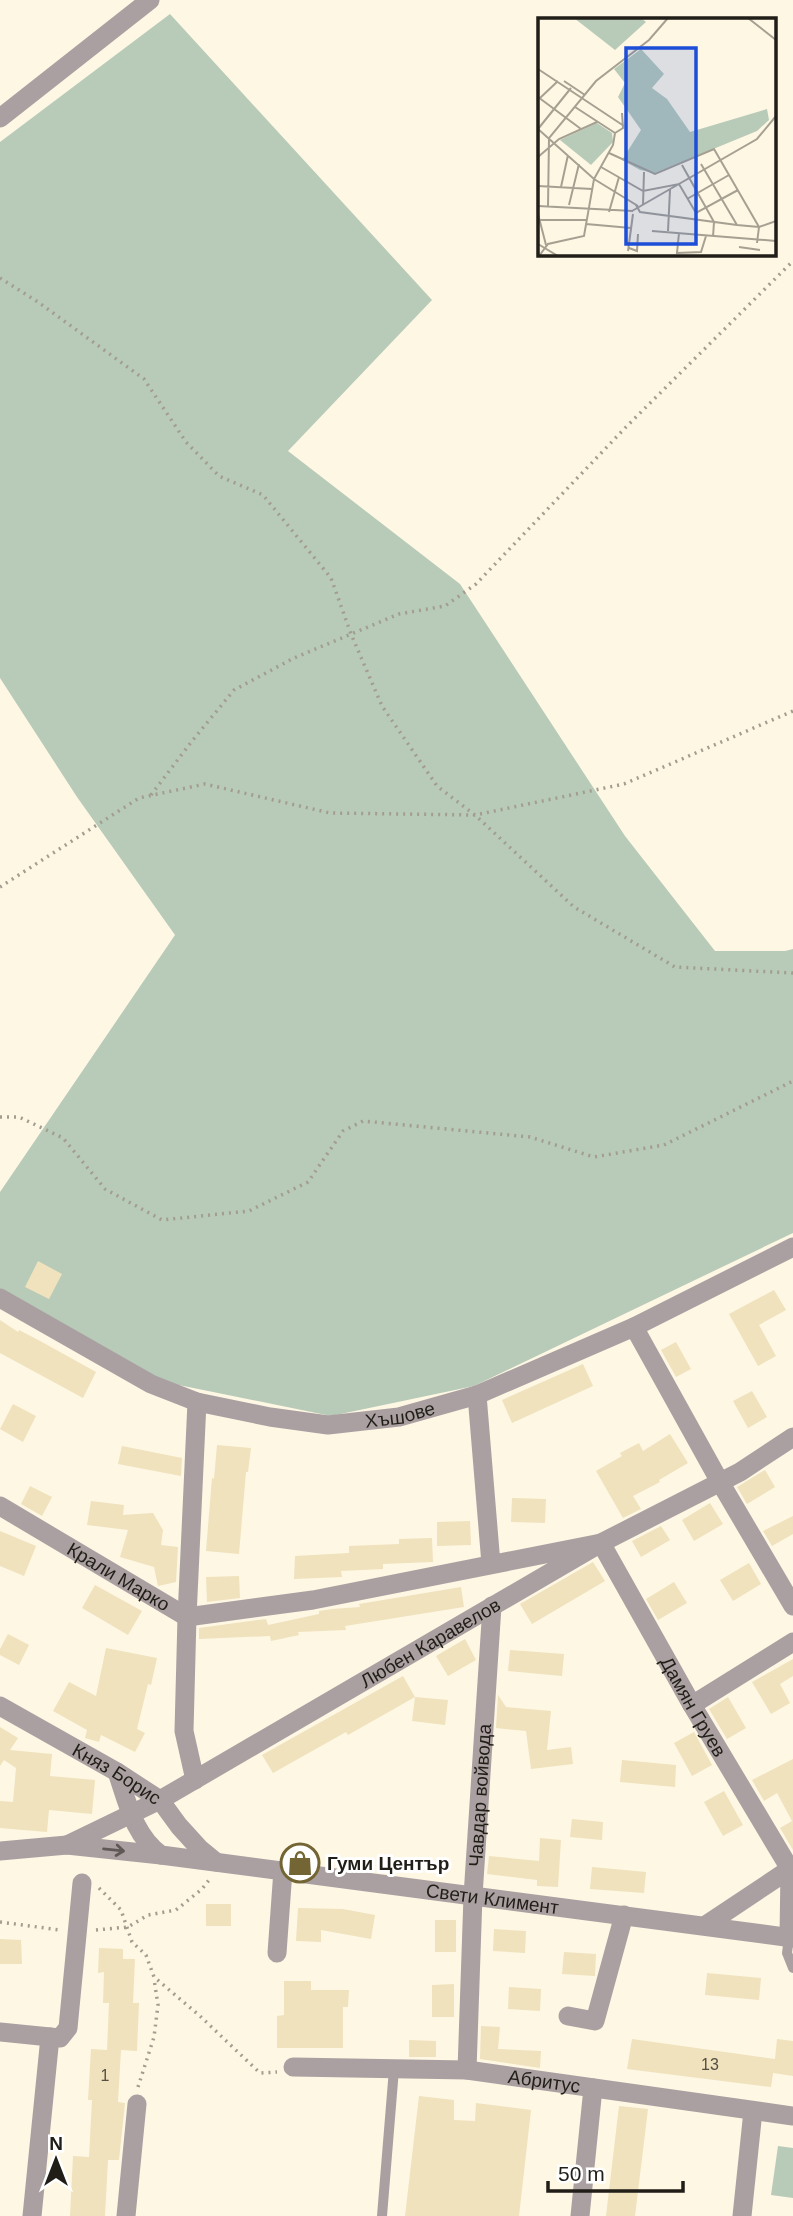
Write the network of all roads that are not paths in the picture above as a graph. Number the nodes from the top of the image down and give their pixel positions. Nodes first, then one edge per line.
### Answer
1 (150, 0) edge
2 (0, 118) edge
3 (793, 1247) edge
4 (0, 1298) edge
5 (634, 1327) junction
6 (477, 1395) junction
7 (197, 1402) junction
8 (793, 1437) edge
9 (720, 1482) junction
10 (0, 1507) edge
11 (601, 1543) junction
12 (491, 1564) junction
13 (492, 1606) junction
14 (793, 1606) edge
15 (187, 1617) junction
16 (793, 1642) edge
17 (692, 1704) junction
18 (0, 1706) edge
19 (117, 1772) junction
20 (195, 1780) junction
21 (160, 1800) junction
22 (132, 1814) junction
23 (67, 1845) junction
24 (0, 1851) edge
25 (160, 1855) junction
26 (220, 1862) junction
27 (792, 1868) edge
28 (283, 1870) junction
29 (88, 1883) road end
30 (473, 1896) junction
31 (624, 1915) junction
32 (706, 1925) junction
33 (791, 1937) edge
34 (277, 1953) dead end
35 (793, 1968) edge
36 (568, 2016) dead end
37 (0, 2032) edge
38 (50, 2037) junction
39 (293, 2067) road end
40 (394, 2069) junction
41 (467, 2070) junction
42 (593, 2088) junction
43 (137, 2104) road end
44 (753, 2111) junction
45 (793, 2116) edge
46 (32, 2216) edge
47 (126, 2216) edge
48 (382, 2216) edge
49 (580, 2216) edge
50 (742, 2216) edge

1 - 2 street
3 - 5 street, Хъшове
4 - 7 street, Хъшове
5 - 6 street, Хъшове
5 - 9 street
6 - 7 street, Хъшове
6 - 12 street
7 - 15 street
8 - 9 street, Любен Каравелов
9 - 11 street, Любен Каравелов
9 - 14 street
10 - 15 street, Крали Марко
11 - 12 street, Крали Марко
11 - 13 street, Любен Каравелов
11 - 17 street, Дамян Груев
12 - 15 street, Крали Марко
13 - 20 street, Любен Каравелов
13 - 30 street, Чавдар войвода
15 - 20 street
16 - 17 street
17 - 27 street, Дамян Груев
18 - 19 street, Княз Борис
19 - 21 street, Княз Борис
19 - 22 street
20 - 21 street, Любен Каравелов
21 - 22 street, Любен Каравелов
21 - 26 street, Княз Борис
22 - 23 street, Любен Каравелов
22 - 25 street
23 - 24 street
23 -> 25 street, Свети Климент
25 - 26 street, Свети Климент
26 - 28 street, Свети Климент
27 - 32 street
27 - 33 street
28 - 30 street, Свети Климент
28 - 34 street
29 - 38 street
30 - 31 street, Свети Климент
30 - 41 street, Чавдар войвода
31 - 32 street, Свети Климент
31 - 36 street
32 - 33 street, Свети Климент
33 - 35 lane
37 - 38 street
38 - 46 street
39 - 40 street, Абритус
40 - 41 street, Абритус
40 - 48 lane
41 - 42 street, Абритус
42 - 44 street, Абритус
42 - 49 street
43 - 47 street
44 - 45 street, Абритус
44 - 50 street

